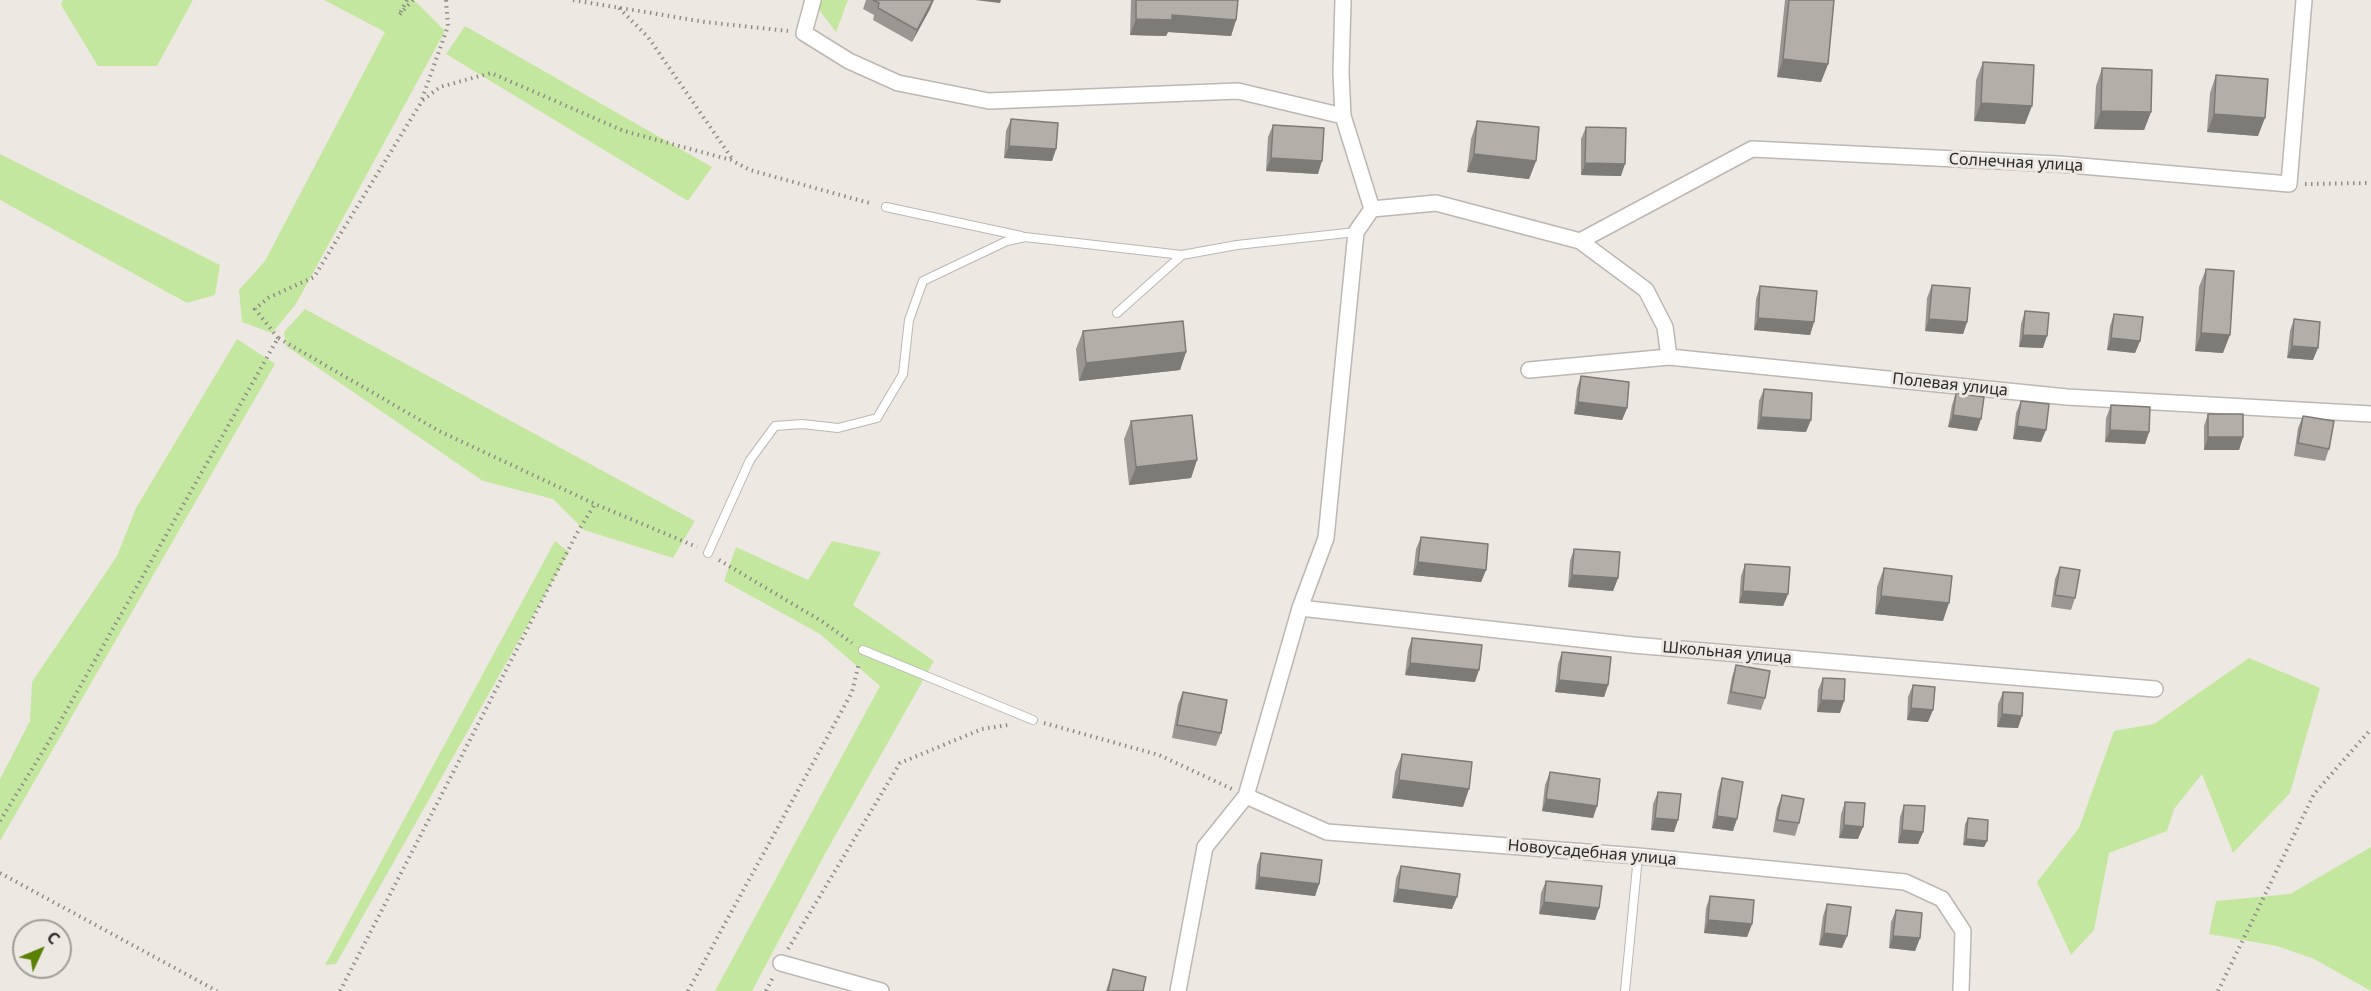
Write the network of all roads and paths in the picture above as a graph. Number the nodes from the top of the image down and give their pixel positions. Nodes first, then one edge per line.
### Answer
1 (407, 0) edge
2 (412, 0) edge
3 (446, 0) edge
4 (573, 0) edge
5 (813, 0) edge
6 (1343, 0) edge
7 (2304, 0) edge
8 (618, 7) junction
9 (804, 33) junction
10 (422, 101) junction
11 (1344, 116) junction
12 (734, 162) junction
13 (2371, 183) edge
14 (2289, 184) junction
15 (886, 207) joint
16 (1372, 209) junction
17 (1356, 232) junction
18 (1025, 237) junction
19 (1580, 241) junction
20 (1182, 255) junction
21 (1117, 314) dead end
22 (278, 338) junction
23 (1669, 357) junction
24 (1529, 370) dead end
25 (2371, 414) edge
26 (595, 504) junction
27 (708, 553) junction
28 (1300, 608) junction
29 (862, 650) junction
30 (2154, 689) dead end
31 (1034, 720) junction
32 (2371, 729) edge
33 (1246, 796) junction
34 (0, 821) edge
35 (1638, 856) junction
36 (0, 873) edge
37 (781, 963) junction
38 (217, 991) edge
39 (340, 991) edge
40 (688, 991) edge
41 (766, 991) edge
42 (881, 991) edge
43 (1178, 991) edge
44 (1625, 991) edge
45 (1961, 991) edge
46 (2218, 991) edge

1 - 2 path
3 - 10 path
4 - 8 path
5 - 9 street
6 - 11 street
7 - 14 street
8 - 9 path
8 - 12 path
9 - 11 street
10 - 12 path
10 - 22 path
11 - 16 street
12 - 15 path
13 - 14 path
14 - 19 street, Солнечная улица
15 - 18 lane
16 - 17 street
16 - 19 street
17 - 20 lane
17 - 28 street
18 - 20 lane
18 - 27 lane
19 - 23 street
20 - 21 lane
22 - 26 path
22 - 34 path
23 - 24 street, Полевая улица
23 - 25 street, Полевая улица
26 - 27 path
26 - 39 path
27 - 29 path
28 - 30 street, Школьная улица
28 - 33 street
29 - 31 lane
29 - 40 path
31 - 33 path
31 - 37 path
32 - 46 path
33 - 35 street, Новоусадебная улица
33 - 43 street
35 - 44 lane
35 - 45 street, Новоусадебная улица
36 - 38 path
37 - 41 path
37 - 42 street

